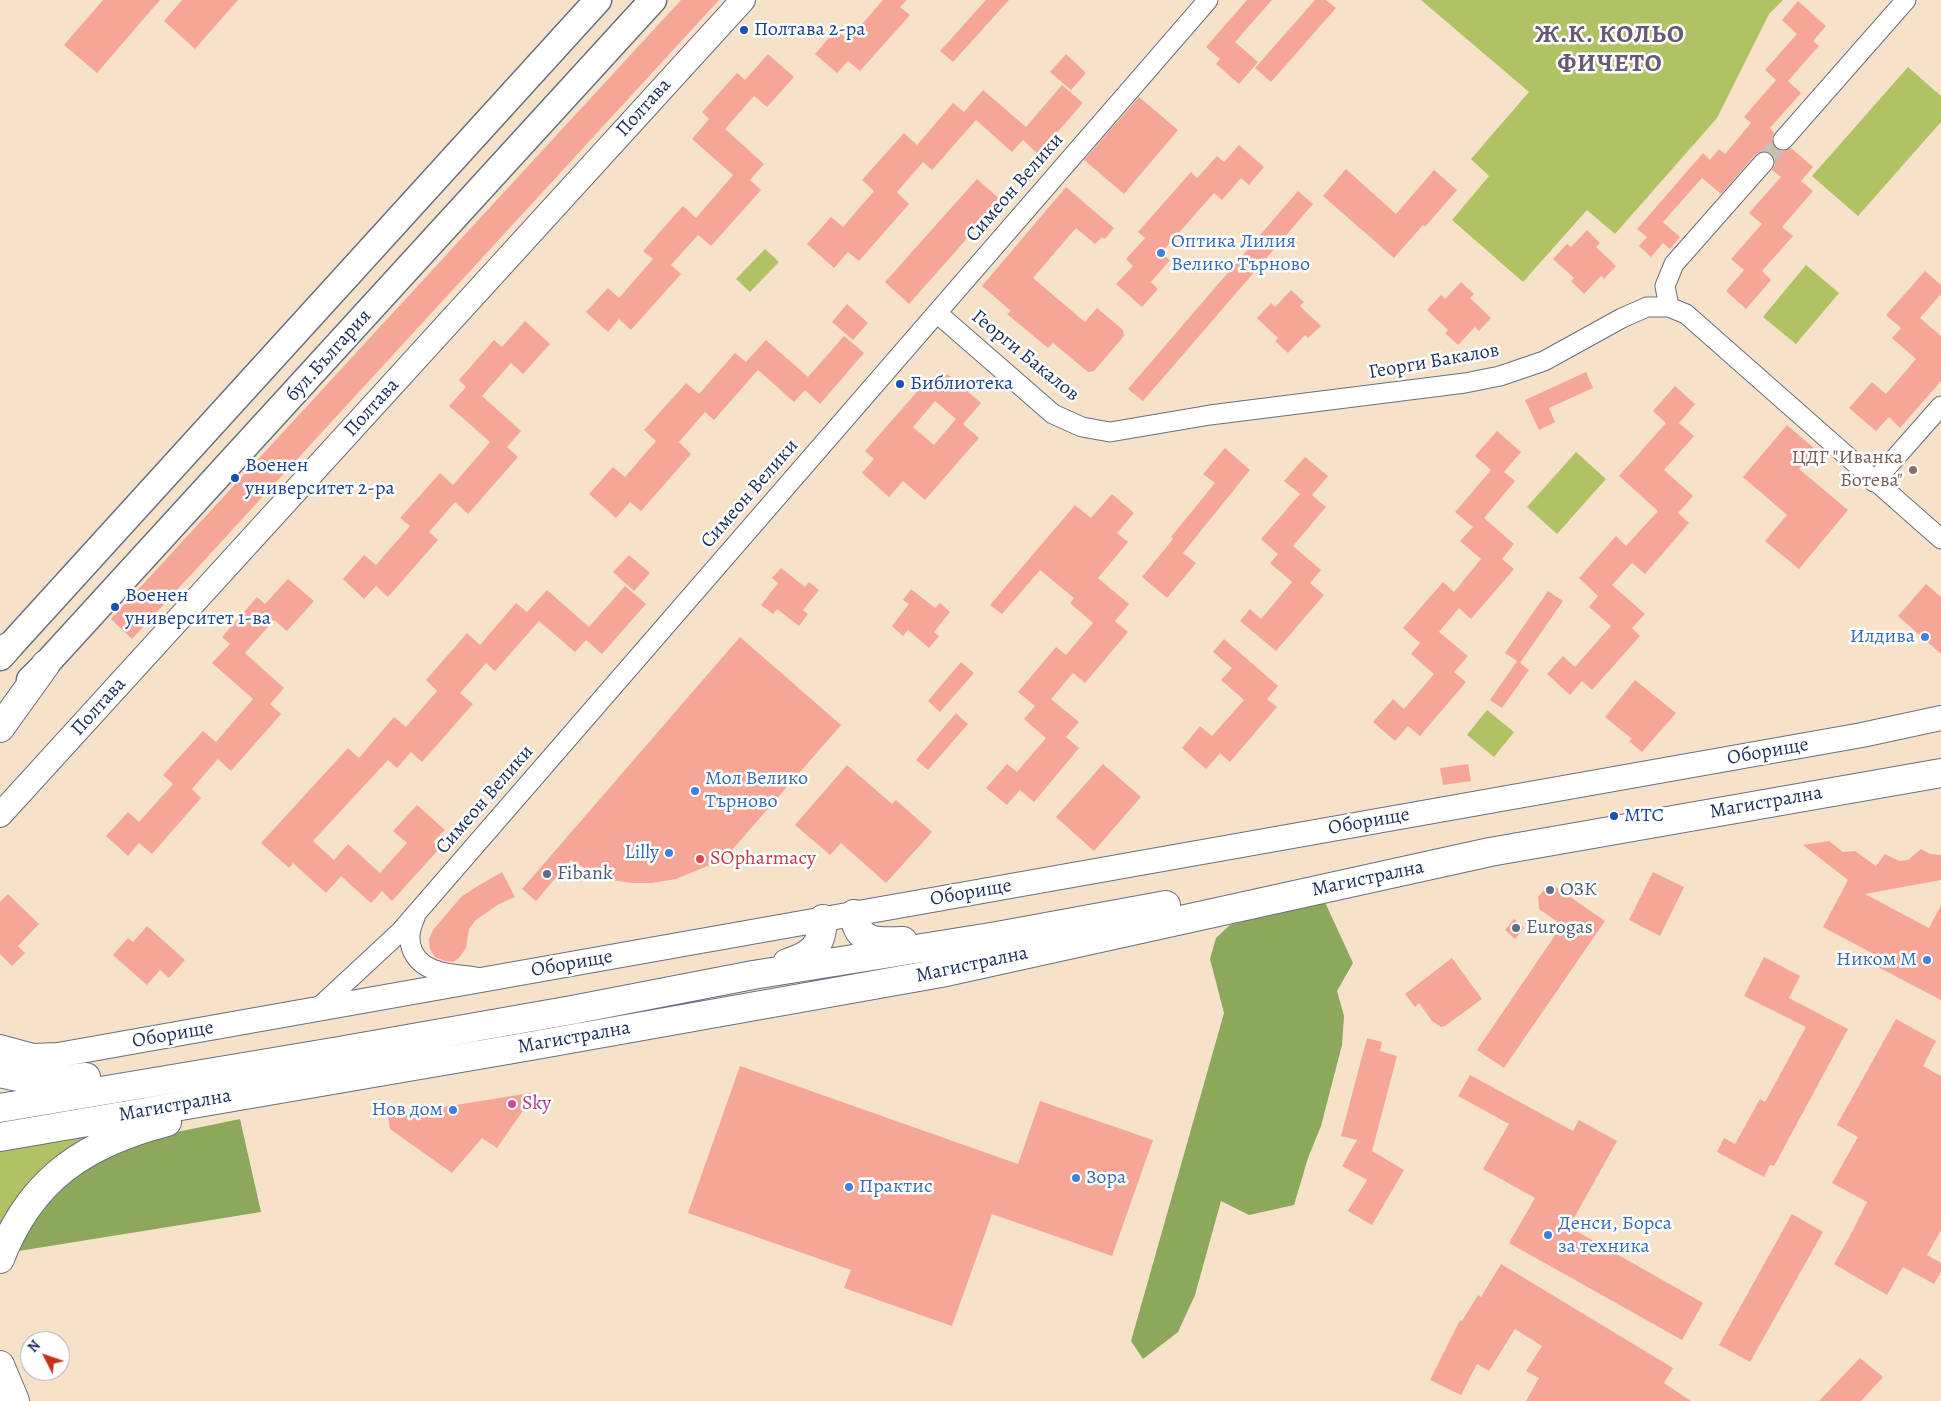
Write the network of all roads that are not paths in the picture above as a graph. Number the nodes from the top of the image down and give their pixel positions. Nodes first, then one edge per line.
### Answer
1 (598, 0) edge
2 (653, 0) edge
3 (743, 0) edge
4 (1208, 0) edge
5 (1906, 0) edge
6 (1783, 140) tunnel mouth
7 (1764, 162) tunnel mouth
8 (1669, 307) junction
9 (937, 313) junction
10 (1941, 406) edge
11 (1874, 482) junction
12 (1941, 539) edge
13 (3, 653) edge
14 (46, 664) junction
15 (0, 708) edge
16 (1941, 718) edge
17 (0, 728) edge
18 (1941, 773) edge
19 (0, 815) edge
20 (1490, 852) junction
21 (418, 912) junction
22 (854, 914) junction
23 (823, 919) junction
24 (997, 936) junction
25 (753, 975) junction
26 (488, 979) junction
27 (317, 1009) junction
28 (0, 1047) edge
29 (341, 1064) junction
30 (0, 1073) edge
31 (0, 1108) edge
32 (0, 1137) edge
33 (0, 1258) edge
34 (0, 1365) edge
35 (16, 1401) edge

1 - 13 main road, бул.България
2 - 14 main road, бул.България
3 - 19 street, Полтава
4 - 9 street, Симеон Велики
5 - 6 street
7 - 8 street
8 - 9 street, Георги Бакалов
8 - 11 street
9 - 21 street, Симеон Велики
10 - 11 street
11 - 12 street
14 - 15 main road, бул.България
14 - 17 main road
16 - 22 street, Оборище
18 - 20 main road, Магистрална
20 - 24 main road
20 - 29 main road, Магистрална
21 - 26 street
21 - 27 street, Симеон Велики
22 - 23 street, Оборище
22 - 24 main road
23 - 25 main road
23 - 26 street, Оборище
24 - 25 main road
25 - 29 main road
26 - 27 street, Оборище
27 - 28 street, Оборище
29 - 30 main road
29 - 31 main road
29 - 32 main road, Магистрална
29 - 33 main road
34 - 35 main road

